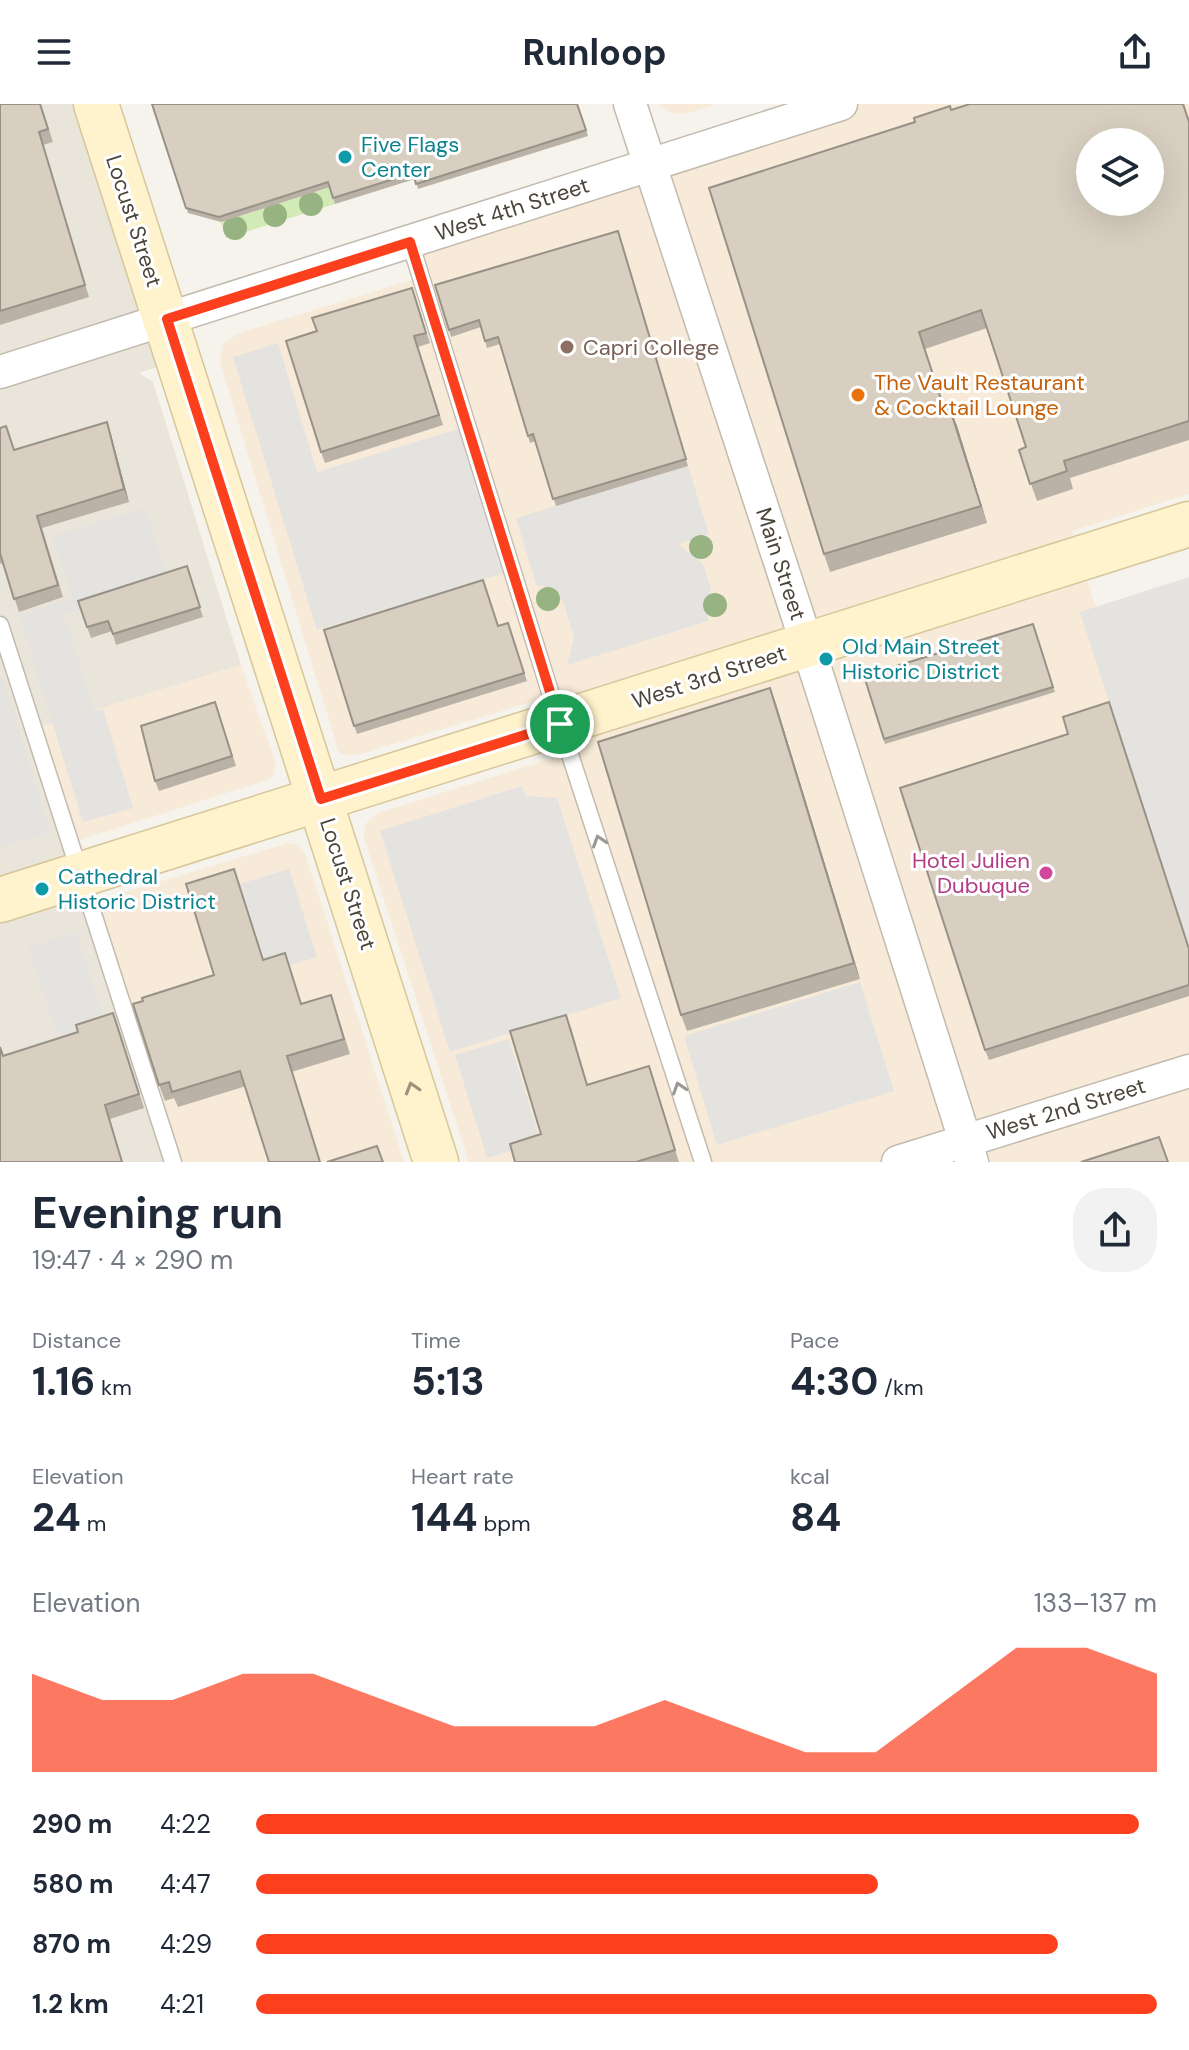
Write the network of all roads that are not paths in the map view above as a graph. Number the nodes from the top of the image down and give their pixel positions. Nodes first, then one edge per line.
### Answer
1 (96, 104) edge
2 (630, 104) edge
3 (841, 104) edge
4 (650, 165) junction
5 (410, 242) junction
6 (167, 319) junction
7 (0, 372) edge
8 (1189, 524) edge
9 (0, 625) edge
10 (807, 645) junction
11 (560, 724) junction
12 (321, 799) junction
13 (80, 875) junction
14 (0, 900) edge
15 (1189, 1071) edge
16 (969, 1151) edge
17 (173, 1162) edge
18 (436, 1162) edge
19 (703, 1162) edge
20 (898, 1162) edge

1 - 6 street, Locust Street
2 - 4 street, Main Street
3 - 4 street, West 4th Street
4 - 5 street, West 4th Street
4 - 10 street, Main Street
5 - 6 street, West 4th Street
5 - 11 lane
6 - 7 street, West 4th Street
6 - 12 street, Locust Street
8 - 10 street, West 3rd Street
9 - 13 lane
10 - 11 street, West 3rd Street
10 - 16 street, Main Street
11 - 12 street, West 3rd Street
19 -> 11 lane
12 - 13 street, West 3rd Street
18 -> 12 street, Locust Street
13 - 14 street, West 3rd Street
13 - 17 lane
15 - 16 street, West 2nd Street
16 - 20 street, West 2nd Street

